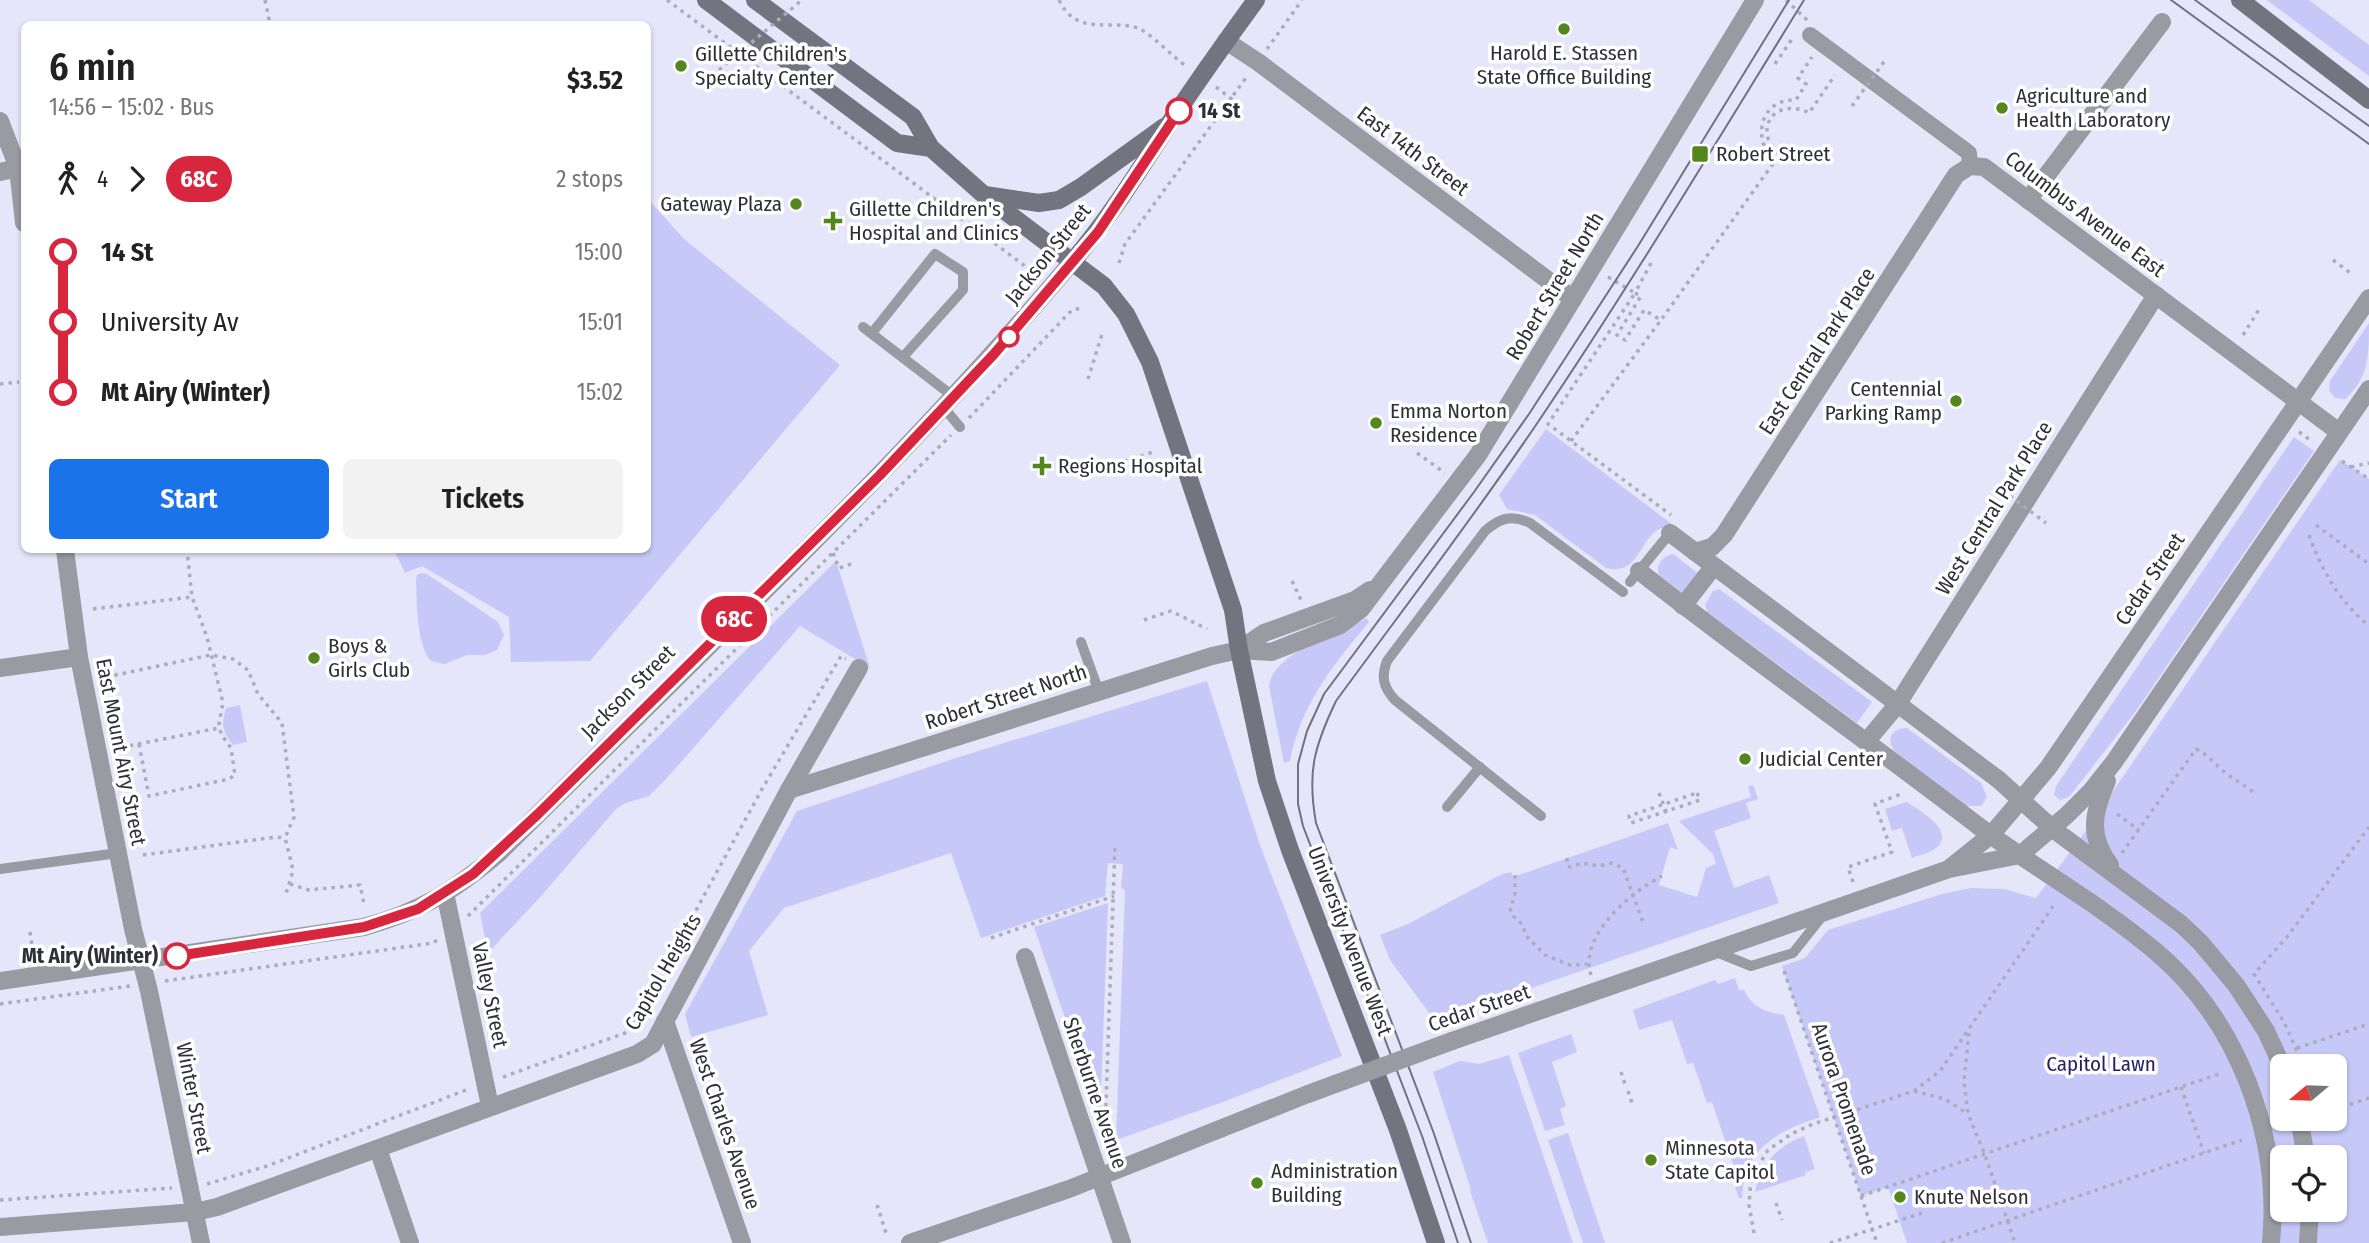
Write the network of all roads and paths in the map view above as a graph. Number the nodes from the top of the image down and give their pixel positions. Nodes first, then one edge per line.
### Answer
1 (265, 0) edge
2 (667, 0) edge
3 (706, 0) edge
4 (755, 0) edge
5 (802, 0) edge
6 (1059, 0) edge
7 (1256, 0) edge
8 (1302, 0) edge
9 (1755, 0) edge
10 (1786, 0) edge
11 (2240, 0) edge
12 (269, 21) edge
13 (2162, 22) dead end
14 (1815, 39) junction
15 (1226, 41) junction
16 (1267, 49) dead end
17 (1885, 59) dead end
18 (1845, 61) junction
19 (1775, 64) dead end
20 (719, 70) dead end
21 (1248, 75) dead end
22 (1202, 77) junction
23 (1231, 98) junction
24 (2369, 100) edge
25 (1238, 104) dead end
26 (1852, 106) dead end
27 (0, 121) edge
28 (1170, 123) junction
29 (931, 148) junction
30 (1775, 161) junction
31 (1970, 166) junction
32 (9, 170) edge
33 (984, 195) junction
34 (2028, 200) junction
35 (21, 212) edge
36 (2165, 256) dead end
37 (2333, 260) dead end
38 (1072, 262) junction
39 (1119, 263) dead end
40 (1651, 263) dead end
41 (1025, 266) dead end
42 (2156, 270) dead end
43 (1587, 275) junction
44 (2353, 275) dead end
45 (1635, 293) junction
46 (2156, 295) junction
47 (2369, 298) edge
48 (1573, 299) junction
49 (1082, 308) dead end
50 (2260, 308) dead end
51 (1661, 320) junction
52 (1102, 334) dead end
53 (2243, 335) dead end
54 (903, 357) junction
55 (1088, 379) dead end
56 (19, 382) dead end
57 (0, 384) edge
58 (2369, 389) edge
59 (2299, 401) junction
60 (949, 402) junction
61 (960, 427) junction
62 (2297, 431) dead end
63 (2339, 432) junction
64 (1571, 441) junction
65 (2318, 445) dead end
66 (1153, 452) dead end
67 (1417, 453) dead end
68 (2340, 460) dead end
69 (2369, 463) edge
70 (2351, 467) junction
71 (1087, 476) dead end
72 (1449, 476) dead end
73 (2369, 479) edge
74 (2010, 496) dead end
75 (2046, 523) dead end
76 (2316, 525) dead end
77 (1673, 526) junction
78 (2309, 535) dead end
79 (1695, 552) junction
80 (65, 553) edge
81 (187, 553) edge
82 (833, 553) junction
83 (854, 563) dead end
84 (2369, 564) edge
85 (1714, 566) junction
86 (1634, 576) joint
87 (1292, 581) dead end
88 (1623, 592) dead end
89 (192, 597) junction
90 (1301, 600) dead end
91 (1683, 606) junction
92 (93, 609) dead end
93 (1144, 620) dead end
94 (2369, 626) edge
95 (1207, 629) dead end
96 (1081, 642) dead end
97 (1239, 650) junction
98 (211, 655) junction
99 (79, 657) junction
100 (0, 668) edge
101 (859, 668) dead end
102 (106, 677) dead end
103 (1099, 692) junction
104 (1897, 705) junction
105 (220, 727) junction
106 (1866, 742) junction
107 (139, 744) junction
108 (98, 752) junction
109 (2115, 762) junction
110 (1480, 767) junction
111 (789, 790) junction
112 (1659, 793) dead end
113 (1904, 793) dead end
114 (2256, 795) dead end
115 (2021, 799) junction
116 (1663, 804) junction
117 (1447, 807) dead end
118 (1666, 813) junction
119 (2116, 814) dead end
120 (1541, 816) dead end
121 (2369, 827) edge
122 (2053, 829) junction
123 (2139, 830) junction
124 (1991, 835) junction
125 (285, 838) junction
126 (1115, 844) dead end
127 (118, 853) junction
128 (2122, 853) dead end
129 (143, 855) dead end
130 (2020, 855) junction
131 (1567, 858) dead end
132 (0, 869) edge
133 (1949, 869) junction
134 (1516, 875) dead end
135 (1662, 876) dead end
136 (2118, 877) junction
137 (1853, 882) dead end
138 (290, 884) junction
139 (282, 888) dead end
140 (445, 893) junction
141 (1633, 893) junction
142 (1114, 894) junction
143 (2056, 902) dead end
144 (363, 904) dead end
145 (1826, 912) junction
146 (1643, 922) dead end
147 (453, 928) junction
148 (30, 932) dead end
149 (991, 938) dead end
150 (1714, 951) junction
151 (33, 952) dead end
152 (1025, 957) dead end
153 (141, 962) junction
154 (1587, 964) junction
155 (1782, 966) dead end
156 (2254, 974) dead end
157 (1591, 975) dead end
158 (0, 981) edge
159 (147, 984) junction
160 (0, 1004) edge
161 (665, 1021) junction
162 (2369, 1024) edge
163 (1970, 1031) junction
164 (2276, 1054) edge
165 (2299, 1054) edge
166 (1621, 1072) dead end
167 (2219, 1074) dead end
168 (2181, 1087) junction
169 (1914, 1091) junction
170 (2369, 1098) edge
171 (1632, 1103) dead end
172 (490, 1106) junction
173 (2347, 1106) edge
174 (1968, 1114) junction
175 (1834, 1116) junction
176 (1105, 1140) dead end
177 (2242, 1140) dead end
178 (378, 1149) junction
179 (2204, 1153) junction
180 (1985, 1155) junction
181 (1099, 1176) junction
182 (1861, 1196) junction
183 (1776, 1203) dead end
184 (877, 1205) dead end
185 (195, 1212) junction
186 (1922, 1213) dead end
187 (1782, 1220) dead end
188 (2008, 1222) junction
189 (2309, 1222) edge
190 (0, 1227) edge
191 (1872, 1228) junction
192 (886, 1233) dead end
193 (1754, 1233) dead end
194 (201, 1243) edge
195 (410, 1243) edge
196 (741, 1243) edge
197 (910, 1243) edge
198 (1122, 1243) edge
199 (1436, 1243) edge
200 (1829, 1243) edge
201 (1877, 1243) edge
202 (1942, 1243) edge
203 (2015, 1243) edge
204 (2271, 1243) edge
205 (2308, 1243) edge

1 - 12 path
2 - 41 path
3 - 29 main road
4 - 29 main road
5 - 20 path, bridge
6 - 22 path
7 - 15 main road, Jackson Street
8 - 16 path
9 - 43 street, Robert Street North
10 - 14 path
11 - 24 main road
13 - 34 street
14 - 18 street, Columbus Avenue East
14 - 19 path
14 - 30 path
15 - 22 main road, Jackson Street
15 - 48 street, East 14th Street
17 - 26 path, bridge
18 - 30 path
18 - 31 street, Columbus Avenue East
21 - 23 path
22 - 23 path
22 - 28 main road, Jackson Street
23 - 25 path
23 - 39 path
27 - 32 street
28 - 33 main road
28 - 38 main road, Jackson Street
29 - 33 main road, University Avenue West
30 - 51 path
31 - 34 street, Columbus Avenue East
31 - 79 street, East Central Park Place
32 - 35 street
33 - 38 main road, University Avenue West
34 - 46 street, Columbus Avenue East
36 - 42 path
37 - 44 path
38 - 60 street, Jackson Street
38 - 97 main road, University Avenue West
40 - 45 path
43 - 45 path
43 - 48 street, Robert Street North
45 - 51 path
45 - 64 path
46 - 59 street, Columbus Avenue East
46 - 104 street, West Central Park Place
47 - 59 street, Cedar Street
48 - 97 street, Robert Street North
49 - 61 path
50 - 53 path
51 - 64 path
52 - 55 path
54 - 54 lane
54 - 60 lane
56 - 57 path
58 - 63 street, Cedar Street
59 - 63 street, Columbus Avenue East
59 - 115 street, Cedar Street
60 - 61 lane
60 - 140 street, Jackson Street
61 - 82 path
62 - 65 path
63 - 109 street, Cedar Street
64 - 77 path
66 - 71 path
67 - 72 path
68 - 70 path
69 - 70 path
70 - 73 path
74 - 75 path, bridge
76 - 84 path
77 - 79 street
77 - 86 lane
78 - 94 path
79 - 85 street
80 - 99 street, East Mount Airy Street
81 - 89 path
82 - 83 path
82 - 147 path
85 - 91 street
85 - 104 street
86 - 91 street
87 - 90 path
88 - 110 lane
89 - 92 path
89 - 98 path
91 - 106 street
93 - 95 path
96 - 103 lane
97 - 103 street, Robert Street North
97 - 199 main road, University Avenue West
98 - 102 path
98 - 105 path
98 - 125 path
99 - 100 street
99 - 108 street, East Mount Airy Street
101 - 111 street, Capitol Heights
103 - 111 street, Robert Street North
104 - 106 street, West Central Park Place
104 - 115 street
105 - 107 path
105 - 107 path
106 - 124 street
107 - 108 path
108 - 127 street, East Mount Airy Street
109 - 122 street, Cedar Street
109 - 136 street
110 - 117 lane
110 - 120 lane
111 - 161 street, Capitol Heights
112 - 116 path
113 - 137 path
114 - 123 path
115 - 122 street
115 - 124 street, Cedar Street
116 - 118 path
116 - 118 path
116 - 118 path
119 - 123 path
121 - 156 path
122 - 130 street, Cedar Street
122 - 136 street
123 - 128 path
124 - 130 street
124 - 133 street, Cedar Street
125 - 129 path
125 - 138 path
126 - 142 path
127 - 132 lane
127 - 153 street, East Mount Airy Street
130 - 133 street, Cedar Street
130 - 204 street
131 - 141 path
133 - 145 street, Cedar Street
134 - 154 path
135 - 141 path
136 - 164 street
138 - 139 path
138 - 144 path
140 - 147 street, Valley Street
140 - 153 street, Jackson Street
141 - 146 path
141 - 154 path
142 - 149 path
142 - 176 path
143 - 163 path
145 - 150 street, Cedar Street
145 - 150 lane
147 - 159 path
147 - 172 street, Valley Street
148 - 151 path
150 - 181 street, Cedar Street, bridge
152 - 181 street, Sherburne Avenue
153 - 158 street, Jackson Street
153 - 159 street, Winter Street
154 - 157 path
155 - 175 path, Aurora Promenade
159 - 160 path
159 - 185 street, Winter Street
161 - 172 street, Capitol Heights
161 - 196 street, West Charles Avenue
162 - 165 path
163 - 169 path
163 - 174 path
166 - 171 path
167 - 168 path
168 - 179 path
168 - 180 path
169 - 174 path
169 - 175 path
170 - 173 path
172 - 178 street, Capitol Heights
174 - 180 path
175 - 182 path, Aurora Promenade
175 - 193 path
177 - 179 path
178 - 185 street, Capitol Heights
178 - 195 street
179 - 188 path
180 - 182 path
180 - 188 path
181 - 197 street, Cedar Street
181 - 198 street, Sherburne Avenue
182 - 191 path, Aurora Promenade
183 - 187 path
184 - 192 path
185 - 190 street, Capitol Heights
185 - 194 street, Winter Street
186 - 191 path
188 - 202 path
188 - 203 path
189 - 205 street
191 - 200 path
191 - 201 path, Aurora Promenade

